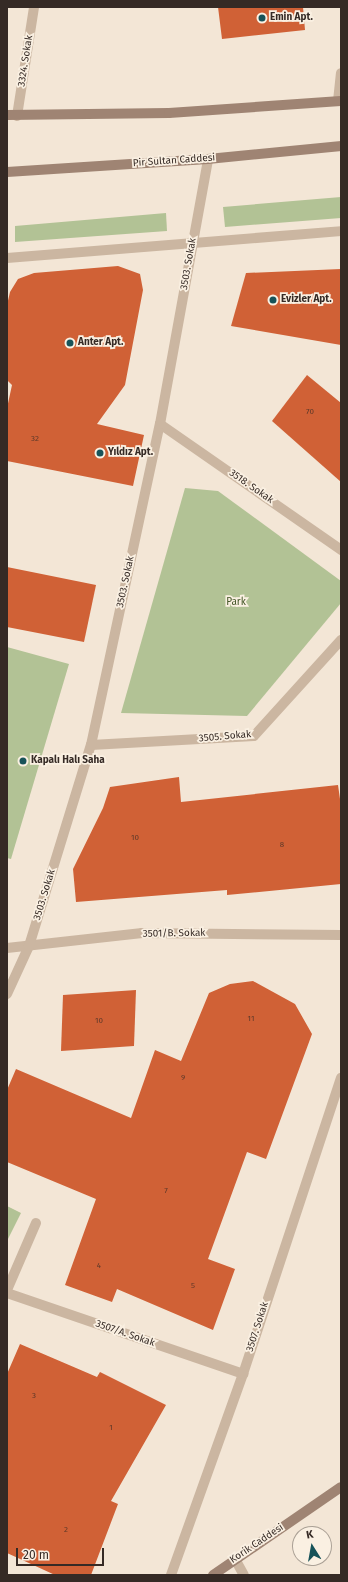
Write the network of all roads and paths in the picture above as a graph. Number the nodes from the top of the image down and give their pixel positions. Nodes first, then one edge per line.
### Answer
1 (34, 7) edge
2 (341, 73) edge
3 (340, 101) edge
4 (12, 115) edge
5 (341, 146) edge
6 (208, 159) junction
7 (7, 172) edge
8 (341, 231) edge
9 (193, 244) junction
10 (7, 258) edge
11 (160, 424) junction
12 (341, 550) edge
13 (341, 640) edge
14 (91, 745) junction
15 (341, 935) edge
16 (29, 946) junction
17 (7, 948) edge
18 (7, 994) edge
19 (341, 1078) edge
20 (36, 1223) dead end
21 (7, 1290) edge
22 (7, 1293) edge
23 (243, 1374) junction
24 (341, 1487) edge
25 (235, 1559) junction
26 (171, 1575) edge
27 (213, 1575) edge
28 (244, 1575) edge

1 - 4 street, 3324. Sokak
2 - 3 street
3 - 4 main road
5 - 6 main road, Pir Sultan Caddesi
6 - 7 main road, Pir Sultan Caddesi
6 - 9 street, 3503. Sokak
8 - 9 street
9 - 10 street
9 - 11 street, 3503. Sokak
11 - 12 street, 3518. Sokak
11 - 14 street, 3503. Sokak
13 - 14 street, 3505. Sokak
14 - 16 street, 3503. Sokak
15 - 16 street, 3501/B. Sokak
16 - 17 street, 3501/B. Sokak
16 - 18 street, 3503. Sokak
19 - 23 street, 3507. Sokak
20 - 21 street
22 - 23 street, 3507/A. Sokak
23 - 26 street, 3507. Sokak
24 - 25 main road, Korik Caddesi
25 - 27 main road, Korik Caddesi
25 - 28 street

